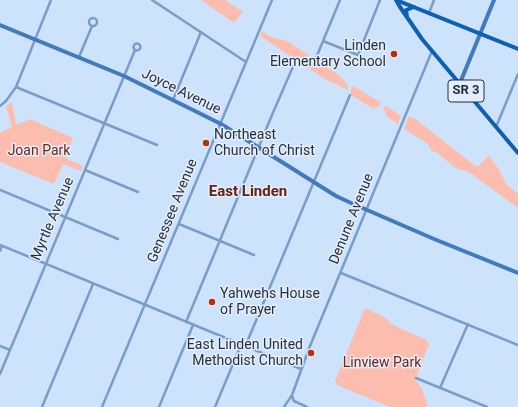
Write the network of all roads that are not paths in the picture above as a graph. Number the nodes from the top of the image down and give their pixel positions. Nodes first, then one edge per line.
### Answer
1 (51, 0) edge
2 (152, 0) edge
3 (272, 0) edge
4 (340, 0) edge
5 (380, 0) edge
6 (396, 0) edge
7 (434, 0) edge
8 (494, 0) edge
9 (414, 7) junction
10 (429, 13) junction
11 (408, 19) junction
12 (0, 25) edge
13 (92, 26) dead end
14 (201, 32) junction
15 (480, 34) junction
16 (35, 39) junction
17 (323, 41) junction
18 (518, 49) edge
19 (135, 50) dead end
20 (432, 51) junction
21 (79, 57) junction
22 (316, 58) dead end
23 (246, 62) junction
24 (296, 62) dead end
25 (518, 74) edge
26 (124, 76) junction
27 (460, 83) junction
28 (16, 87) junction
29 (350, 95) dead end
30 (173, 100) junction
31 (0, 106) edge
32 (104, 123) junction
33 (221, 124) junction
34 (496, 128) junction
35 (157, 145) dead end
36 (259, 148) junction
37 (518, 153) edge
38 (85, 170) junction
39 (313, 182) junction
40 (0, 190) edge
41 (138, 192) dead end
42 (367, 210) junction
43 (65, 217) junction
44 (179, 224) junction
45 (118, 239) dead end
46 (220, 241) junction
47 (1, 246) edge
48 (0, 251) edge
49 (254, 255) dead end
50 (46, 264) junction
51 (340, 273) junction
52 (518, 273) edge
53 (93, 284) junction
54 (145, 305) junction
55 (186, 322) junction
56 (468, 324) junction
57 (193, 325) junction
58 (241, 345) junction
59 (518, 345) edge
60 (0, 346) edge
61 (245, 346) junction
62 (10, 350) junction
63 (301, 370) junction
64 (0, 374) edge
65 (416, 378) dead end
66 (440, 388) junction
67 (292, 396) junction
68 (42, 407) edge
69 (102, 407) edge
70 (159, 407) edge
71 (215, 407) edge
72 (284, 407) edge
73 (307, 407) edge
74 (487, 407) edge

1 - 16 street
2 - 14 street
3 - 23 street, Genessee Avenue
4 - 17 street
5 - 17 street
6 - 9 main road
6 - 11 main road, SR 3
7 - 10 street
8 - 15 street
9 - 10 main road
9 - 11 main road
10 - 15 main road
11 - 20 main road, SR 3
12 - 16 street, Joyce Avenue
13 - 21 street
14 - 23 street
14 - 30 street
15 - 18 main road
15 - 27 street
16 - 21 street, Joyce Avenue
16 - 28 street
17 - 22 street
19 - 26 street, Myrtle Avenue
20 - 27 main road, SR 3
20 - 42 street, Denune Avenue
21 - 26 street, Joyce Avenue
23 - 33 street, Genessee Avenue
24 - 36 street
25 - 34 street
26 - 30 street, Joyce Avenue
26 - 32 street, Myrtle Avenue
27 - 34 main road, SR 3
28 - 31 street
28 - 32 street
29 - 39 street
30 - 33 street, Joyce Avenue
32 - 35 street
32 - 38 street, Myrtle Avenue
33 - 36 street, Joyce Avenue
33 - 44 street, Genessee Avenue
34 - 37 main road, SR 3
36 - 39 street, Joyce Avenue
36 - 46 street
38 - 41 street
38 - 43 street, Myrtle Avenue
39 - 42 street, Joyce Avenue
39 - 61 street
40 - 43 street
42 - 51 street, Denune Avenue
42 - 52 street, Joyce Avenue
43 - 45 street
43 - 50 street, Myrtle Avenue
44 - 46 street
44 - 54 street, Genessee Avenue
46 - 49 street
46 - 55 street
47 - 48 street
47 - 50 street
50 - 53 street
50 - 62 street, Myrtle Avenue
51 - 56 street
51 - 63 street, Denune Avenue
53 - 54 street
53 - 68 street
54 - 55 street
54 - 69 street, Genessee Avenue
55 - 57 street
56 - 59 street
56 - 66 street
57 - 58 street
57 - 70 street
58 - 61 street
58 - 71 street
60 - 62 street
61 - 63 street
62 - 64 street, Myrtle Avenue
63 - 67 street, Denune Avenue
65 - 66 street
66 - 74 street
67 - 72 street, Denune Avenue
67 - 73 street

